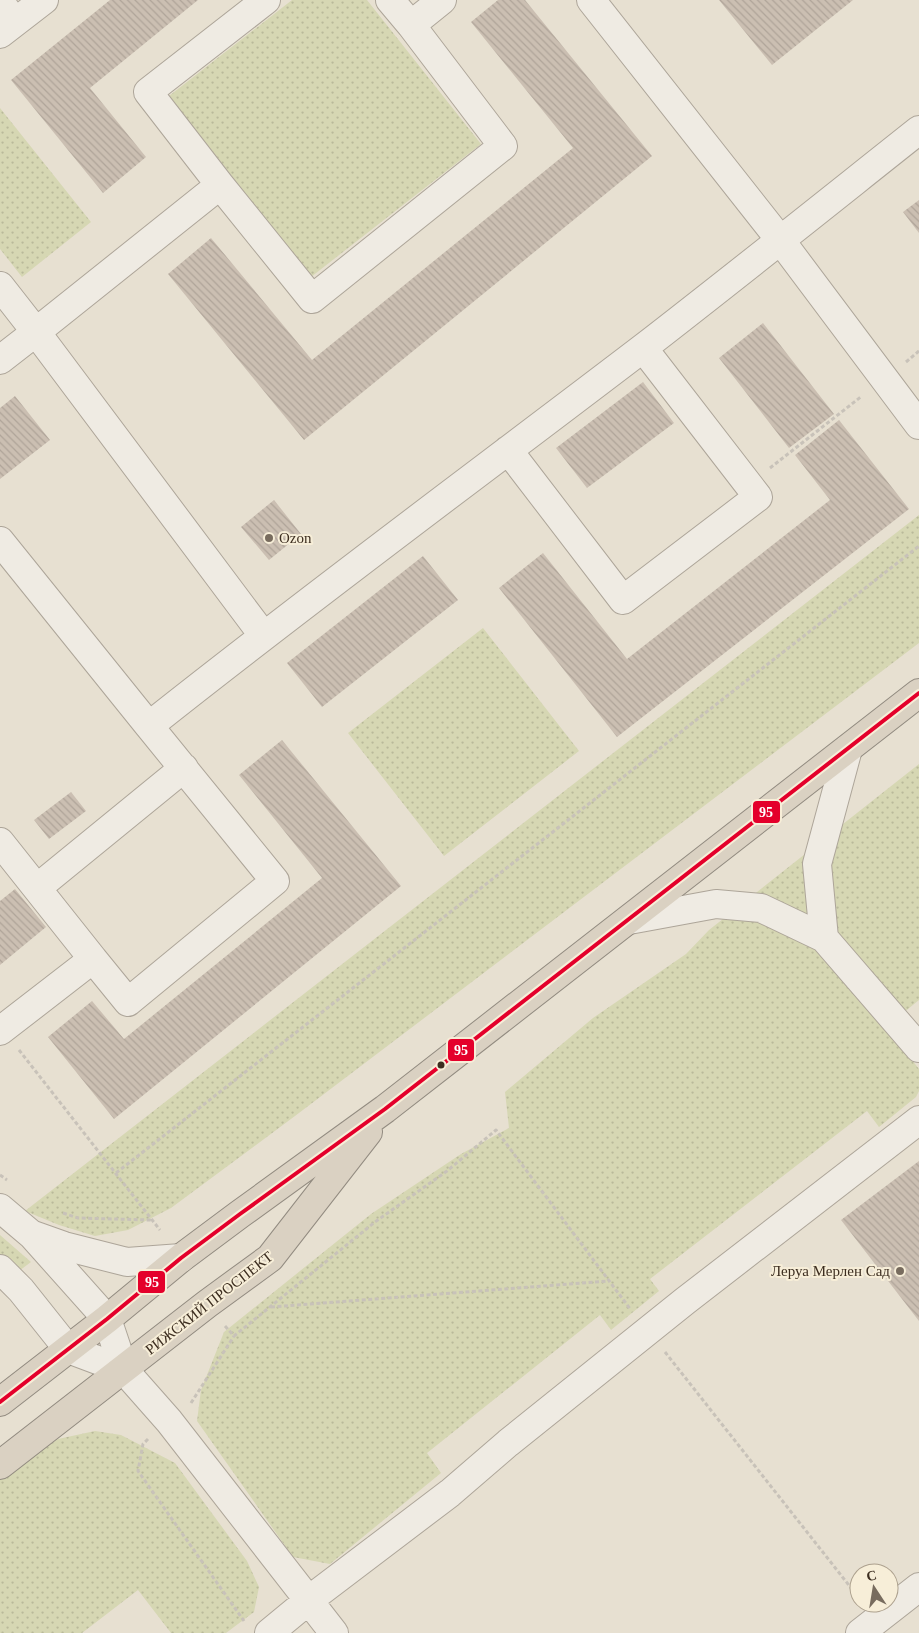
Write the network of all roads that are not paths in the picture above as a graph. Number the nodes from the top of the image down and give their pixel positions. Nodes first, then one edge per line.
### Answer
1 (44, 0) edge
2 (266, 0) edge
3 (390, 0) edge
4 (442, 0) edge
5 (591, 0) edge
6 (5, 20) edge
7 (410, 25) junction
8 (919, 130) edge
9 (220, 186) junction
10 (781, 241) junction
11 (0, 286) edge
12 (36, 332) junction
13 (643, 348) junction
14 (0, 360) edge
15 (919, 425) edge
16 (508, 450) junction
17 (0, 541) edge
18 (263, 635) junction
19 (919, 693) edge
20 (149, 726) junction
21 (848, 749) junction
22 (184, 768) junction
23 (0, 842) edge
24 (37, 888) junction
25 (629, 920) junction
26 (824, 938) junction
27 (93, 959) junction
28 (1, 1030) edge
29 (919, 1048) edge
30 (386, 1109) junction
31 (919, 1120) edge
32 (0, 1208) edge
33 (32, 1235) junction
34 (181, 1258) junction
35 (0, 1269) edge
36 (107, 1319) junction
37 (68, 1349) junction
38 (124, 1370) junction
39 (0, 1402) edge
40 (0, 1465) edge
41 (919, 1587) edge
42 (309, 1600) junction
43 (269, 1633) edge
44 (334, 1633) edge
45 (860, 1633) edge

1 - 6 street
2 - 9 street
3 - 7 street
4 - 7 street
5 - 10 street
7 - 9 street
8 - 10 street
9 - 12 street
10 - 13 street
10 - 15 street
11 - 12 street
12 - 14 street
12 - 18 street
13 - 16 street
13 - 16 street
16 - 18 street
17 - 20 street
18 - 20 street
19 - 21 highway, РИЖСКИЙ ПРОСПЕКТ
20 - 22 street
21 - 25 highway, РИЖСКИЙ ПРОСПЕКТ
21 - 26 street
22 - 24 street
22 - 27 street
23 - 24 street
24 - 27 street
25 - 26 street
25 - 30 highway, РИЖСКИЙ ПРОСПЕКТ
26 - 29 street
27 - 28 street
30 - 34 highway, РИЖСКИЙ ПРОСПЕКТ
30 - 38 highway, РИЖСКИЙ ПРОСПЕКТ
31 - 42 street
32 - 33 street
33 - 34 street
33 - 36 street
34 - 36 highway, РИЖСКИЙ ПРОСПЕКТ
35 - 37 street
36 - 37 highway, РИЖСКИЙ ПРОСПЕКТ
36 - 38 street
37 - 38 street
37 - 39 highway, РИЖСКИЙ ПРОСПЕКТ
38 - 40 highway, РИЖСКИЙ ПРОСПЕКТ
38 - 42 street
41 - 45 street
42 - 43 street
42 - 44 street

